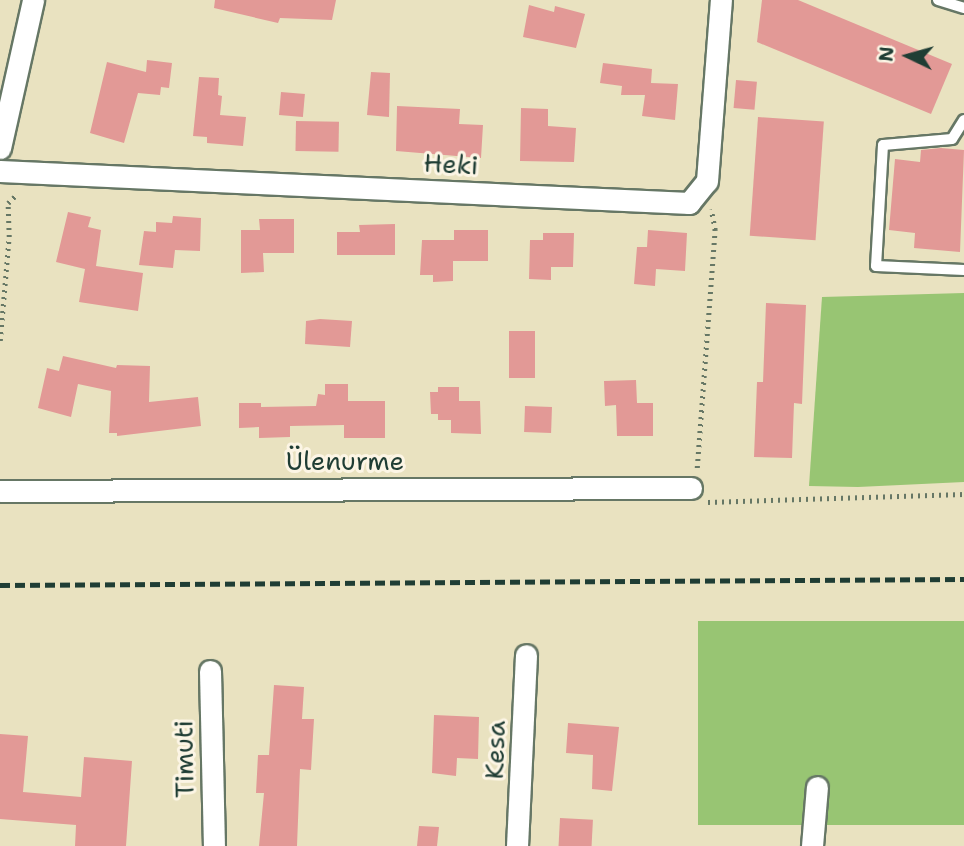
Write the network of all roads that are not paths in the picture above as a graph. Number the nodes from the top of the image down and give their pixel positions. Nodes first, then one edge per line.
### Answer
1 (33, 0) edge
2 (721, 0) edge
3 (938, 0) edge
4 (964, 8) edge
5 (964, 120) edge
6 (0, 148) edge
7 (0, 171) edge
8 (964, 270) edge
9 (691, 488) road end
10 (0, 491) edge
11 (526, 655) dead end
12 (210, 671) dead end
13 (817, 787) dead end
14 (214, 846) edge
15 (517, 846) edge
16 (813, 846) edge

1 - 6 street
2 - 7 street, Heki
3 - 4 lane
5 - 8 lane
9 - 10 street, Ülenurme
11 - 15 street, Kesa
12 - 14 street, Timuti
13 - 16 street

